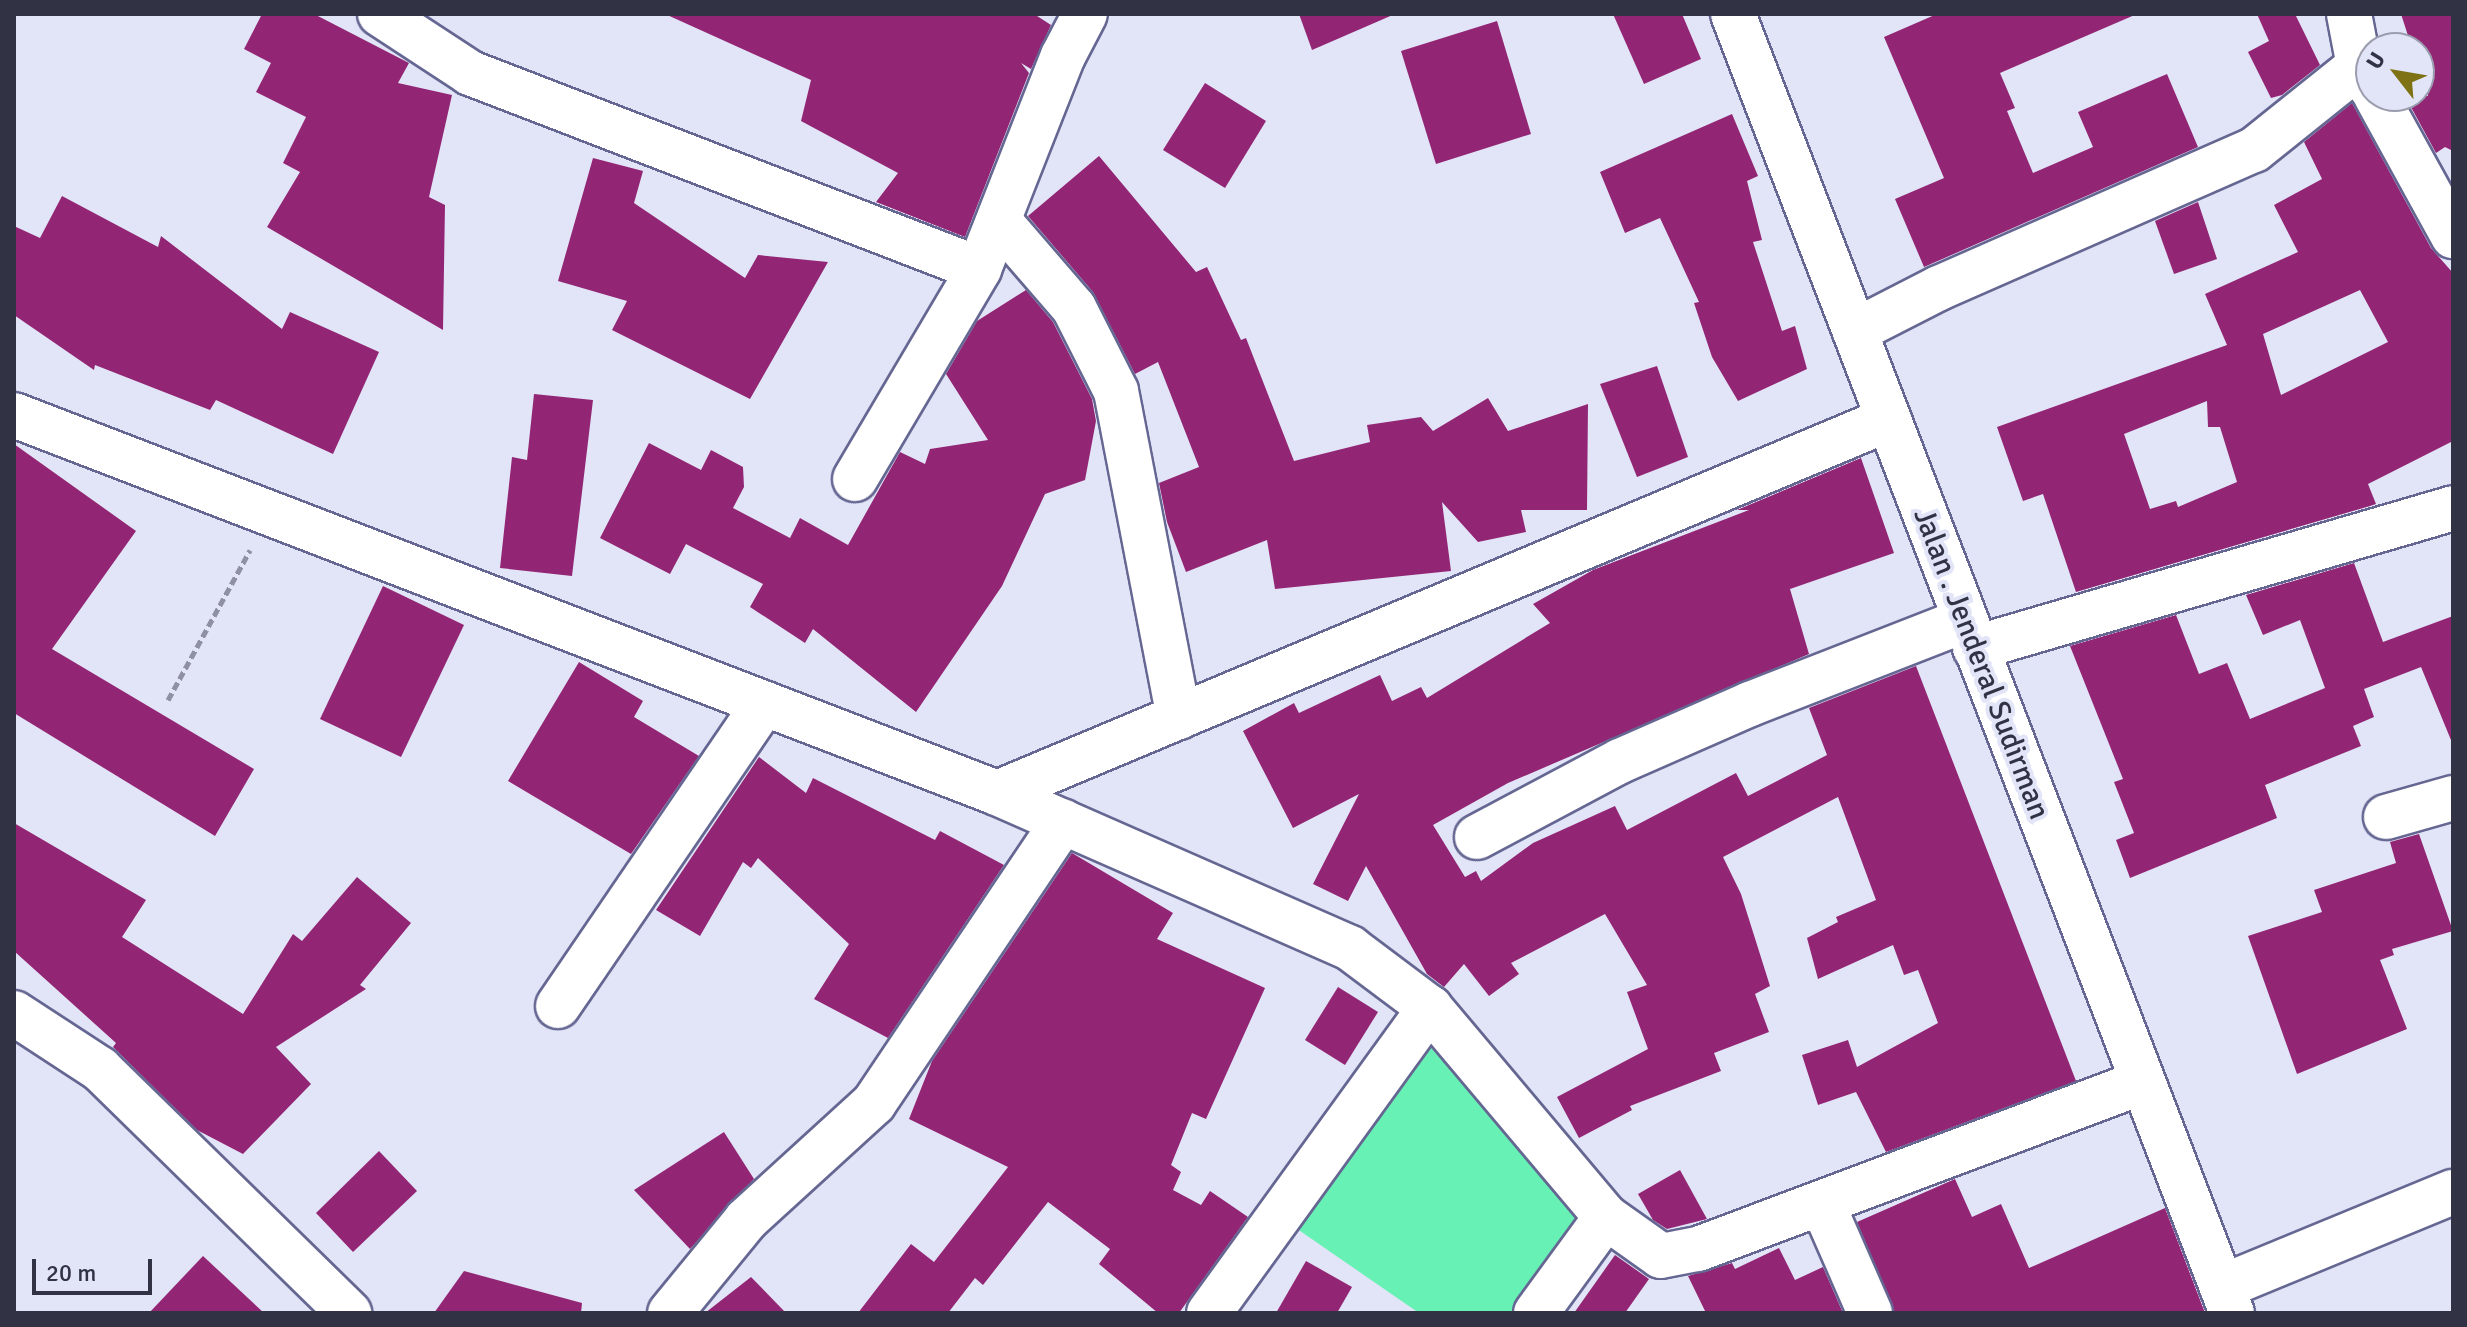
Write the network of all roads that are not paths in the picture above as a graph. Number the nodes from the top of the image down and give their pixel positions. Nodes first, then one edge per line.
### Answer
1 (380, 14) edge
2 (1085, 14) edge
3 (1733, 14) edge
4 (2349, 14) edge
5 (2355, 35) edge
6 (2355, 91) edge
7 (2385, 112) edge
8 (999, 221) junction
9 (2453, 236) edge
10 (979, 269) junction
11 (1855, 331) junction
12 (14, 415) edge
13 (1889, 419) junction
14 (855, 479) dead end
15 (2453, 508) edge
16 (1970, 634) junction
17 (764, 704) junction
18 (1179, 717) junction
19 (997, 793) junction
20 (2453, 798) edge
21 (2386, 817) dead end
22 (1063, 822) junction
23 (1477, 837) dead end
24 (558, 1006) dead end
25 (1430, 1008) junction
26 (14, 1013) edge
27 (2140, 1083) junction
28 (2453, 1192) edge
29 (1822, 1203) junction
30 (1606, 1217) junction
31 (2227, 1300) edge
32 (349, 1313) edge
33 (670, 1313) edge
34 (1209, 1313) edge
35 (1536, 1313) edge
36 (1870, 1313) edge

1 - 10 street
2 - 8 street
3 - 11 street, Jalan . Jenderal Sudirman
4 - 5 street
6 - 11 street
7 - 9 street
8 - 10 street
8 - 18 street
10 - 14 street
11 - 13 street, Jalan . Jenderal Sudirman
12 - 17 street
13 - 16 street, Jalan . Jenderal Sudirman
13 - 18 street
15 - 16 street
16 - 23 street
16 - 27 street, Jalan . Jenderal Sudirman
17 - 19 street
17 - 24 street
18 - 19 street
19 - 22 street
20 - 21 street
22 - 25 street
22 - 33 street
25 - 30 street
25 - 34 street
26 - 32 street
27 - 29 street
27 - 31 street, Jalan . Jenderal Sudirman
28 - 31 street
29 - 30 street
29 - 36 street
30 - 35 street

